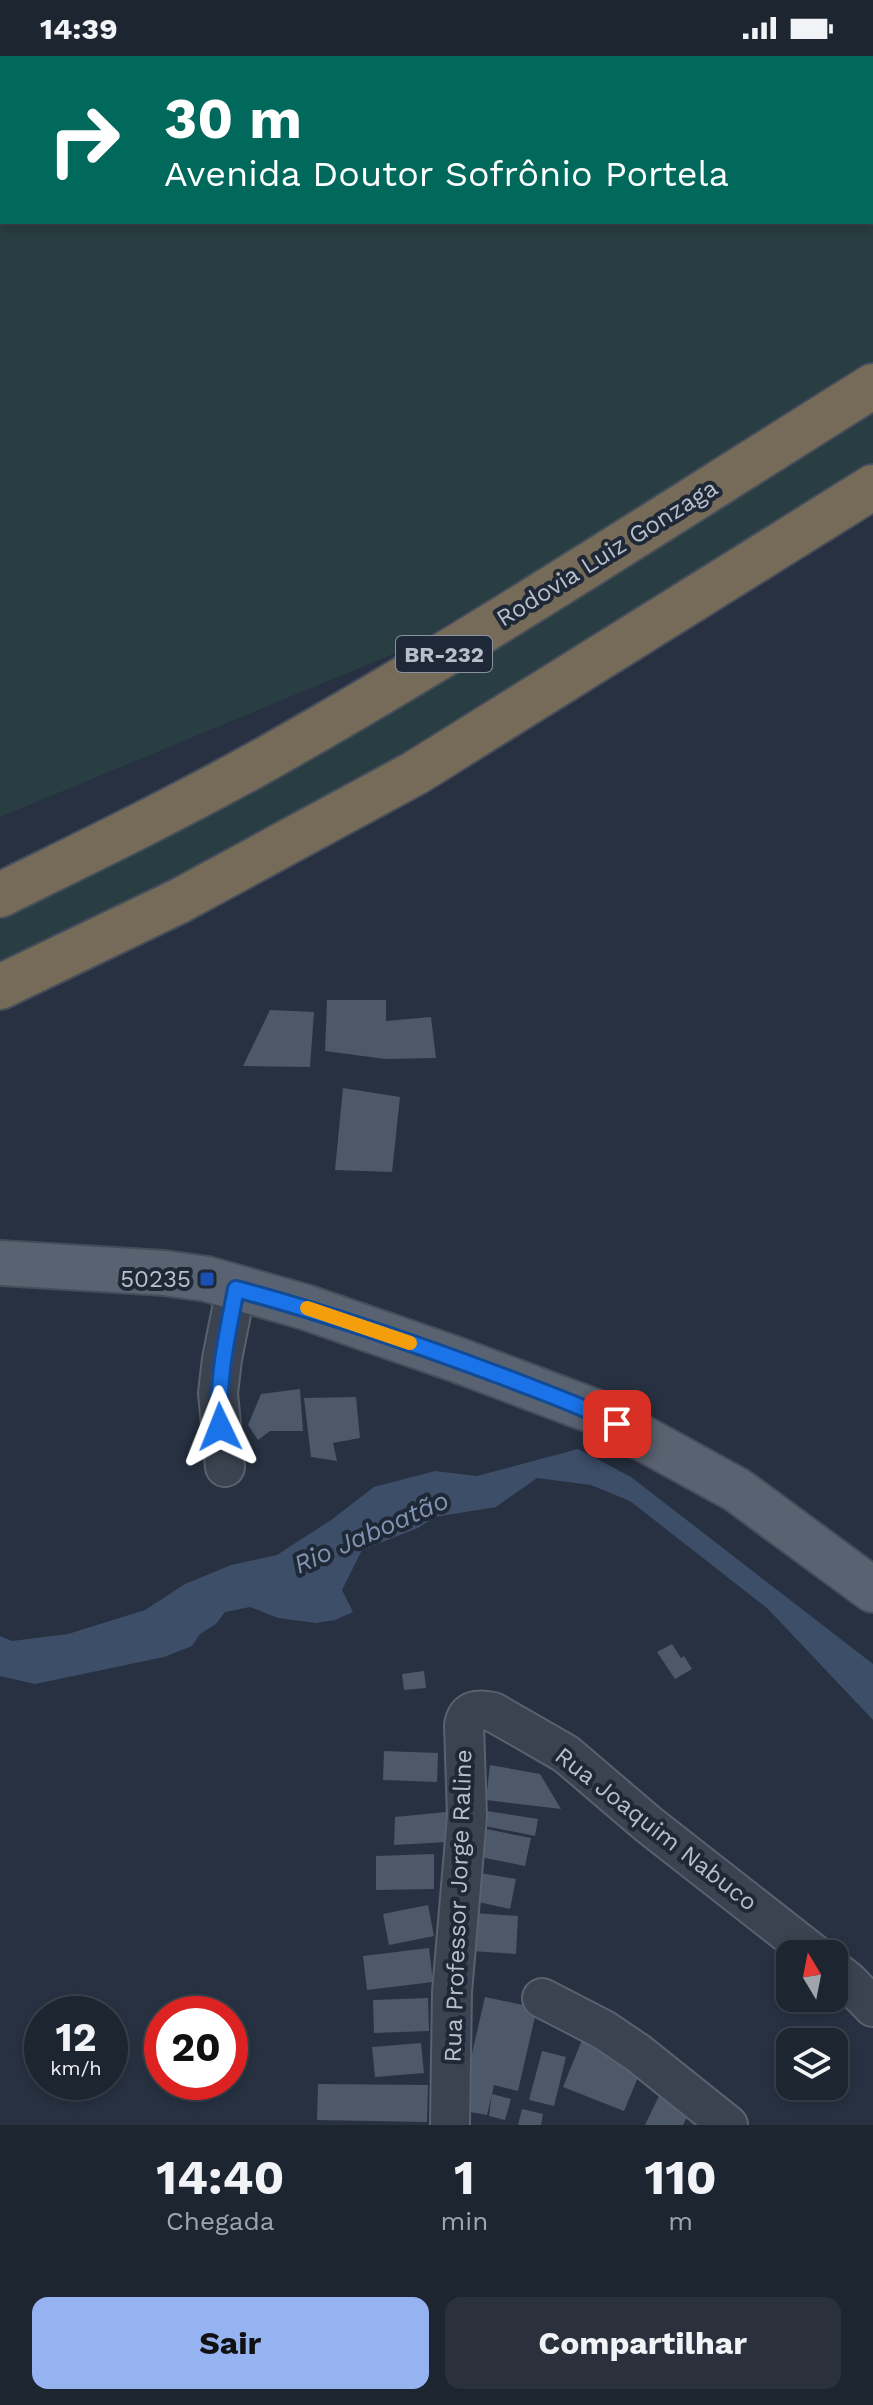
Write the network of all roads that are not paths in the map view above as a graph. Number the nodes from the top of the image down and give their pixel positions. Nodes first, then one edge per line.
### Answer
1 (873, 386) edge
2 (873, 487) edge
3 (0, 895) edge
4 (0, 987) edge
5 (0, 1263) edge
6 (236, 1289) junction
7 (225, 1467) dead end
8 (873, 1590) edge
9 (493, 1712) joint
10 (796, 1940) edge
11 (848, 1983) edge
12 (542, 1998) dead end
13 (873, 2007) edge
14 (450, 2125) edge
15 (728, 2125) edge

1 - 3 highway, Rodovia Luiz Gonzaga / BR-232
2 - 4 highway
5 - 6 main road
6 - 7 street
6 - 8 main road
9 - 10 street, Rua Joaquim Nabuco
9 - 14 street, Rua Professor Jorge Raline
11 - 13 street
12 - 15 street

